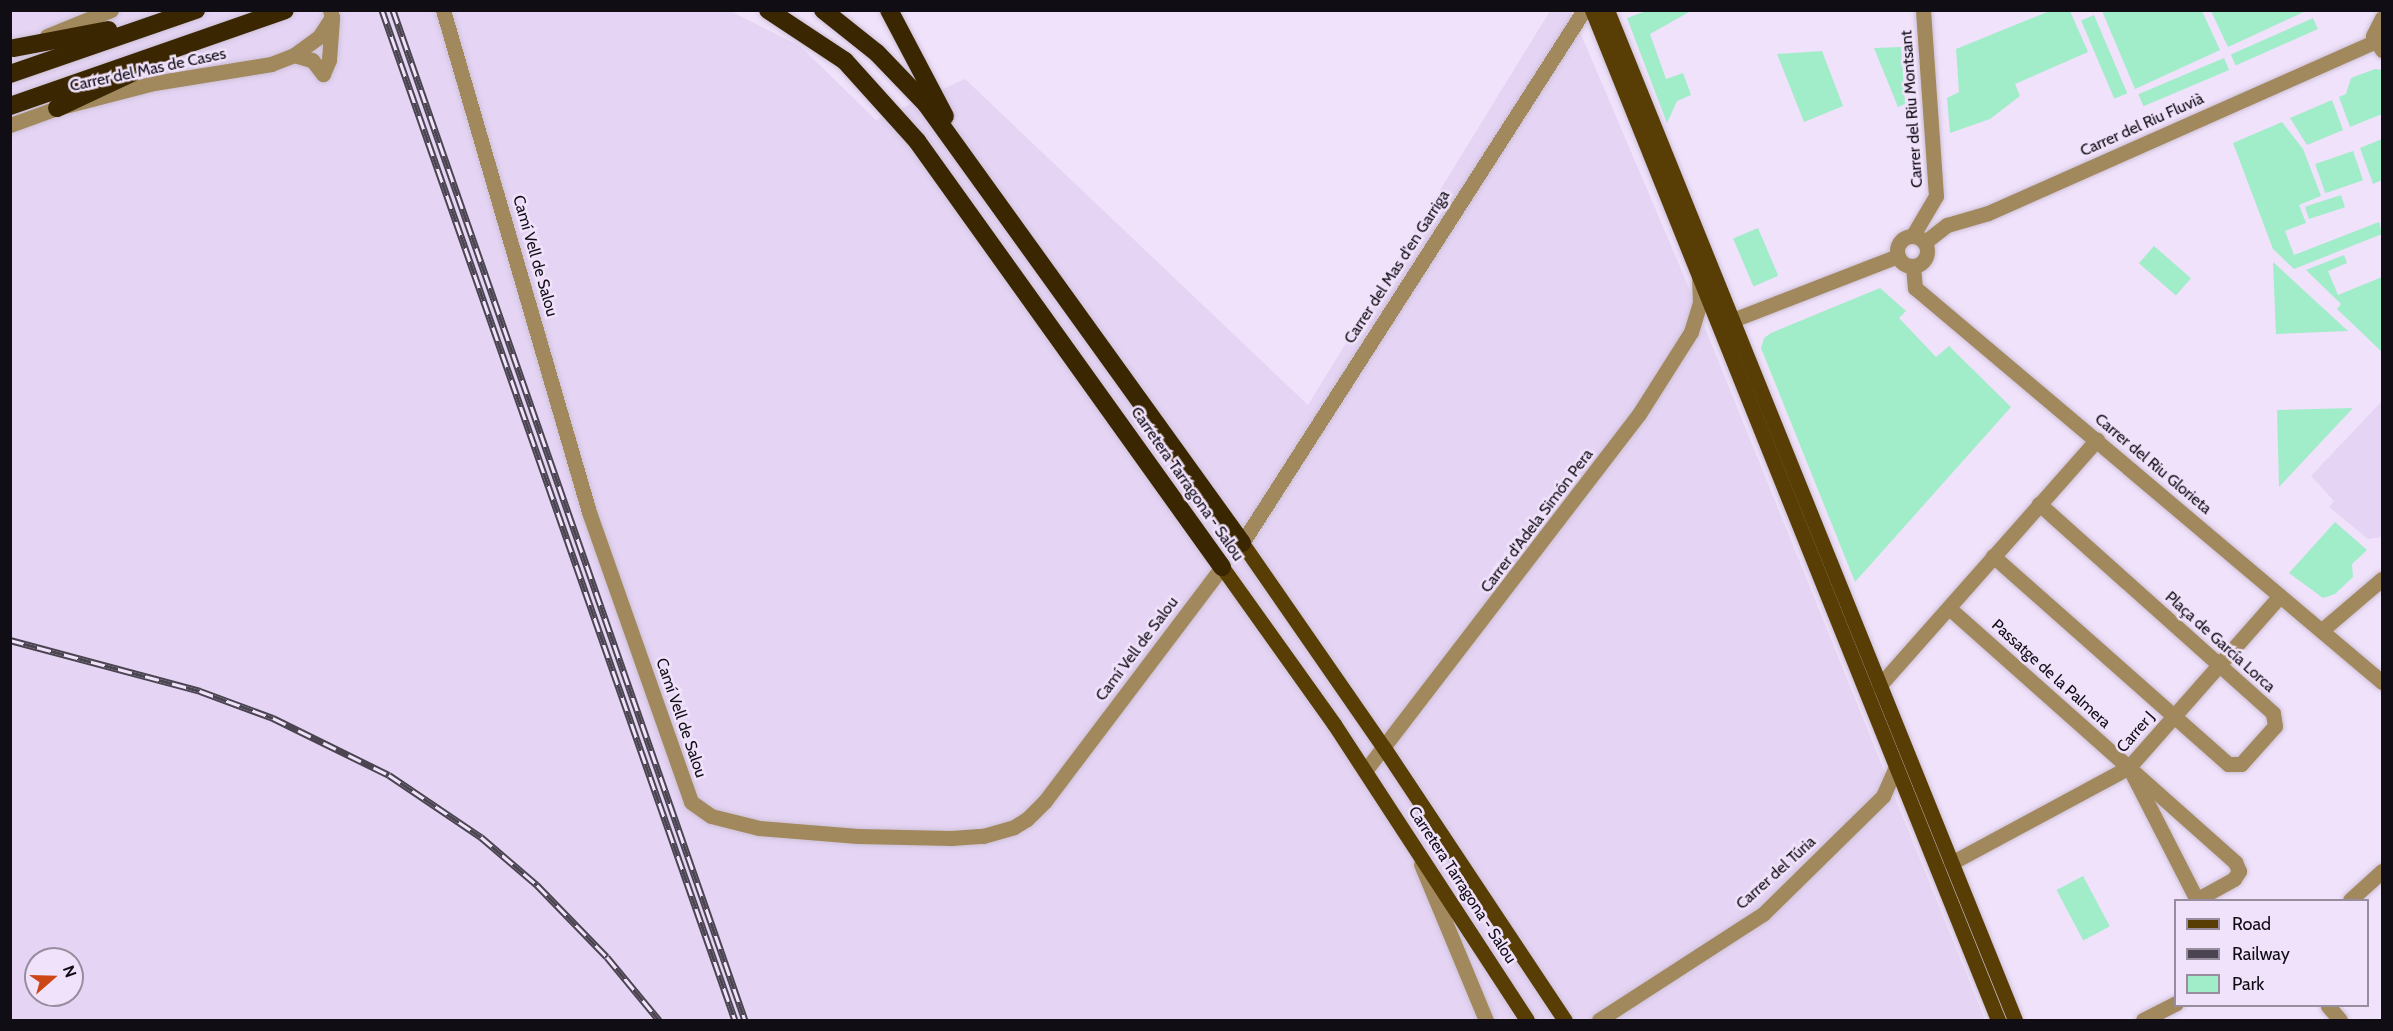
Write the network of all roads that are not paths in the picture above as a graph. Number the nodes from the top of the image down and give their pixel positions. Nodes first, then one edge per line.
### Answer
1 (111, 10) edge
2 (285, 10) edge
3 (443, 10) edge
4 (768, 10) edge
5 (823, 10) edge
6 (889, 10) edge
7 (1584, 10) edge
8 (1592, 10) edge
9 (1607, 10) edge
10 (1923, 10) edge
11 (194, 11) edge
12 (331, 14) edge
13 (2378, 16) edge
14 (2378, 46) edge
15 (12, 49) edge
16 (176, 49) junction
17 (294, 55) junction
18 (10, 74) edge
19 (10, 106) edge
20 (57, 108) junction
21 (10, 125) edge
22 (976, 173) junction
23 (1919, 238) junction
24 (1898, 256) junction
25 (1913, 266) junction
26 (1698, 274) junction
27 (1730, 321) junction
28 (2097, 440) junction
29 (2039, 504) junction
30 (1242, 543) junction
31 (1993, 556) junction
32 (1222, 567) junction
33 (2382, 579) edge
34 (2280, 596) junction
35 (1948, 608) junction
36 (2322, 630) junction
37 (2219, 665) junction
38 (2382, 682) edge
39 (1879, 686) junction
40 (2173, 716) junction
41 (1384, 748) junction
42 (2129, 767) junction
43 (1895, 769) junction
44 (1365, 771) junction
45 (1413, 845) junction
46 (1951, 863) junction
47 (2382, 871) edge
48 (2195, 899) edge
49 (2198, 899) edge
50 (2351, 899) edge
51 (2174, 1004) edge
52 (2330, 1007) edge
53 (1486, 1020) edge
54 (1527, 1020) edge
55 (1565, 1020) edge
56 (1599, 1020) edge
57 (1998, 1020) edge
58 (2015, 1020) edge
59 (2143, 1020) edge
60 (2340, 1020) edge

1 - 15 street
2 - 16 highway
3 - 32 street, Camí Vell de Salou
4 - 32 highway, Carretera Tarragona - Salou
5 - 22 highway, Carretera Tarragona - Salou
6 - 22 highway
7 - 30 street, Carrer del Mas d'en Garriga
8 - 26 main road
9 - 27 main road
10 - 23 street, Carrer del Riu Montsant
11 - 15 highway
11 - 18 highway
12 - 17 street, Carrer del Mas de Cases
12 - 17 street, Carrer del Mas de Cases
13 - 14 street
14 - 23 street, Carrer del Riu Fluvià
16 - 19 highway
16 - 20 highway
17 - 20 street, Carrer del Mas de Cases
20 - 21 street, Carrer del Mas de Cases
22 - 30 highway, Carretera Tarragona - Salou
23 - 24 street
23 - 25 street
24 - 25 street
24 - 27 street
25 - 28 street, Carrer del Riu Glorieta
26 - 41 street, Carrer d'Adela Simón Pera
26 - 43 main road
27 - 39 main road
28 - 29 street
28 - 34 street, Carrer del Riu Glorieta
29 - 31 street
29 - 37 street, Plaça de García Lorca
30 - 41 main road, Carretera Tarragona - Salou
31 - 35 street
31 - 40 street, Plaça de García Lorca
32 - 44 main road, Carretera Tarragona - Salou
33 - 36 street
34 - 36 street, Carrer del Riu Glorieta
34 - 37 street, Carrer J
35 - 39 street
35 - 42 street, Passatge de la Palmera
36 - 38 street, Carrer del Riu Glorieta
37 - 40 street, Carrer J
37 - 40 street, Plaça de García Lorca
39 - 46 main road
40 - 42 street, Carrer J
41 - 44 street, Carrer d'Adela Simón Pera
41 - 55 main road, Carretera Tarragona - Salou
42 - 46 street, Carrer J
42 - 48 street, Passatge de la Palmera
42 - 49 street, Passatge de la Palmera
43 - 56 street, Carrer del Túria
43 - 57 main road
44 - 45 main road, Carretera Tarragona - Salou
45 - 53 street
45 - 54 main road, Carretera Tarragona - Salou
46 - 58 main road
47 - 50 street
51 - 59 street
52 - 60 street

